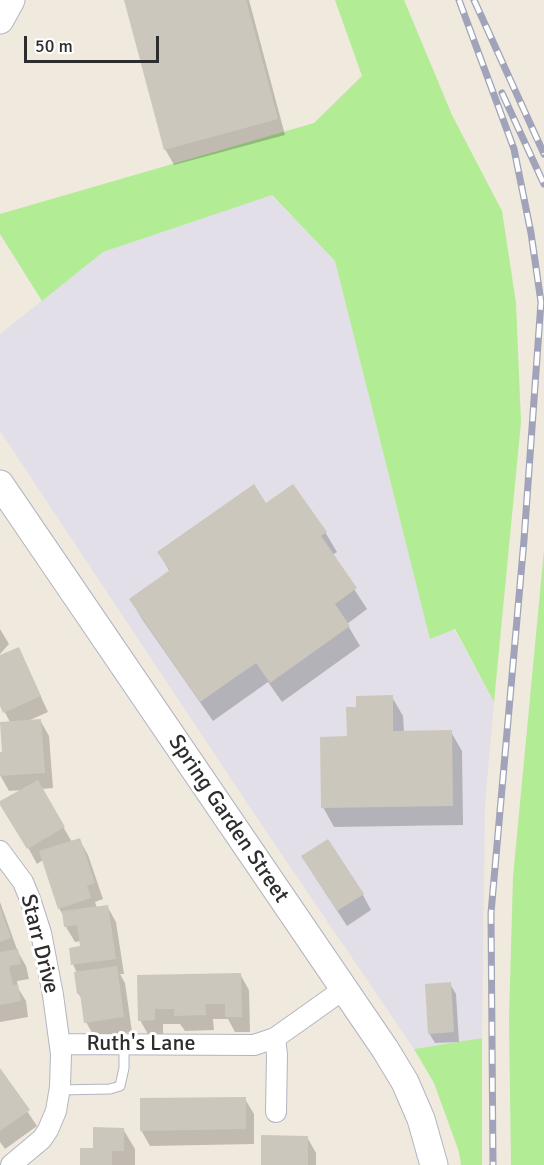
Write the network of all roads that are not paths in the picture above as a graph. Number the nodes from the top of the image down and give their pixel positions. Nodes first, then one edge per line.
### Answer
1 (12, 0) edge
2 (0, 20) edge
3 (0, 484) edge
4 (0, 851) edge
5 (344, 989) junction
6 (275, 1038) junction
7 (60, 1044) junction
8 (124, 1044) junction
9 (59, 1090) junction
10 (276, 1112) dead end
11 (11, 1165) edge
12 (434, 1165) edge

1 - 2 main road
3 - 5 main road, Spring Garden Street
4 - 7 street, Starr Drive
5 - 6 street, Ruth's Lane
5 - 12 main road, Spring Garden Street
6 - 8 street, Ruth's Lane
6 - 10 street
7 - 8 street, Ruth's Lane
7 - 9 street, Ruth's Lane
8 - 9 lane
9 - 11 street, Ruth's Lane

